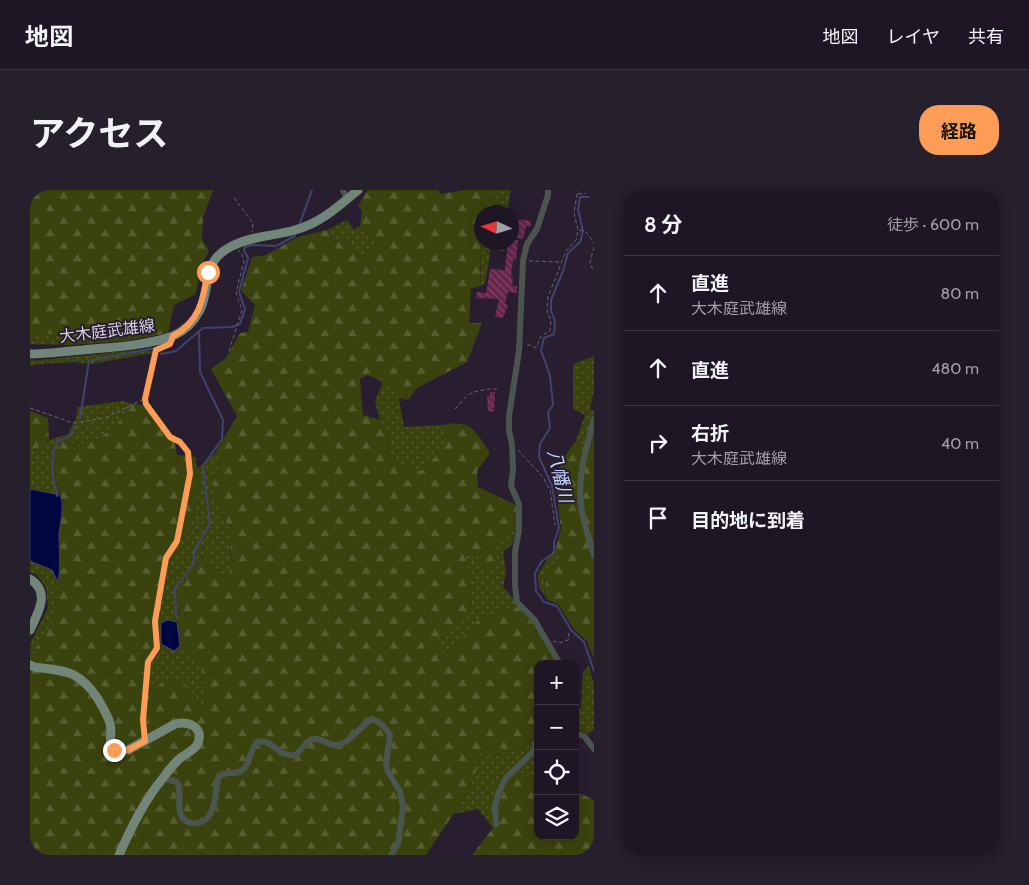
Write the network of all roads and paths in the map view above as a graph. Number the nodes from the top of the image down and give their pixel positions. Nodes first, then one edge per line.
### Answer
1 (343, 190) edge
2 (358, 190) edge
3 (548, 190) edge
4 (576, 190) edge
5 (594, 193) edge
6 (577, 194) junction
7 (234, 198) dead end
8 (347, 200) junction
9 (578, 230) junction
10 (250, 240) junction
11 (594, 243) edge
12 (233, 245) junction
13 (594, 247) edge
14 (523, 261) junction
15 (561, 262) junction
16 (594, 270) edge
17 (528, 344) dead end
18 (163, 347) dead end
19 (229, 351) dead end
20 (30, 354) edge
21 (497, 388) dead end
22 (145, 399) junction
23 (30, 408) edge
24 (455, 409) dead end
25 (594, 419) edge
26 (512, 444) junction
27 (555, 525) dead end
28 (594, 555) edge
29 (30, 579) edge
30 (30, 630) edge
31 (569, 633) dead end
32 (548, 640) junction
33 (558, 660) edge
34 (30, 665) edge
35 (579, 734) edge
36 (145, 741) junction
37 (534, 749) edge
38 (594, 749) edge
39 (162, 778) junction
40 (496, 824) dead end
41 (119, 855) edge
42 (391, 855) edge

1 - 8 street
2 - 8 main road, 大木庭武雄線
3 - 14 street
4 - 6 path
5 - 6 path
6 - 9 path
7 - 10 path
8 - 10 main road, 大木庭武雄線
9 - 11 path
9 - 15 path
10 - 12 main road, 大木庭武雄線
12 - 19 path
12 - 20 main road, 大木庭武雄線
13 - 16 path
14 - 15 path
14 - 26 street
15 - 17 path
18 - 22 path
21 - 24 path
22 - 23 path
22 - 36 path
25 - 28 street
26 - 27 path
26 - 32 street
29 - 30 main road
31 - 32 path
32 - 33 street
34 - 36 main road
35 - 38 street
36 - 39 main road
37 - 40 street
39 - 41 main road
39 - 42 street

